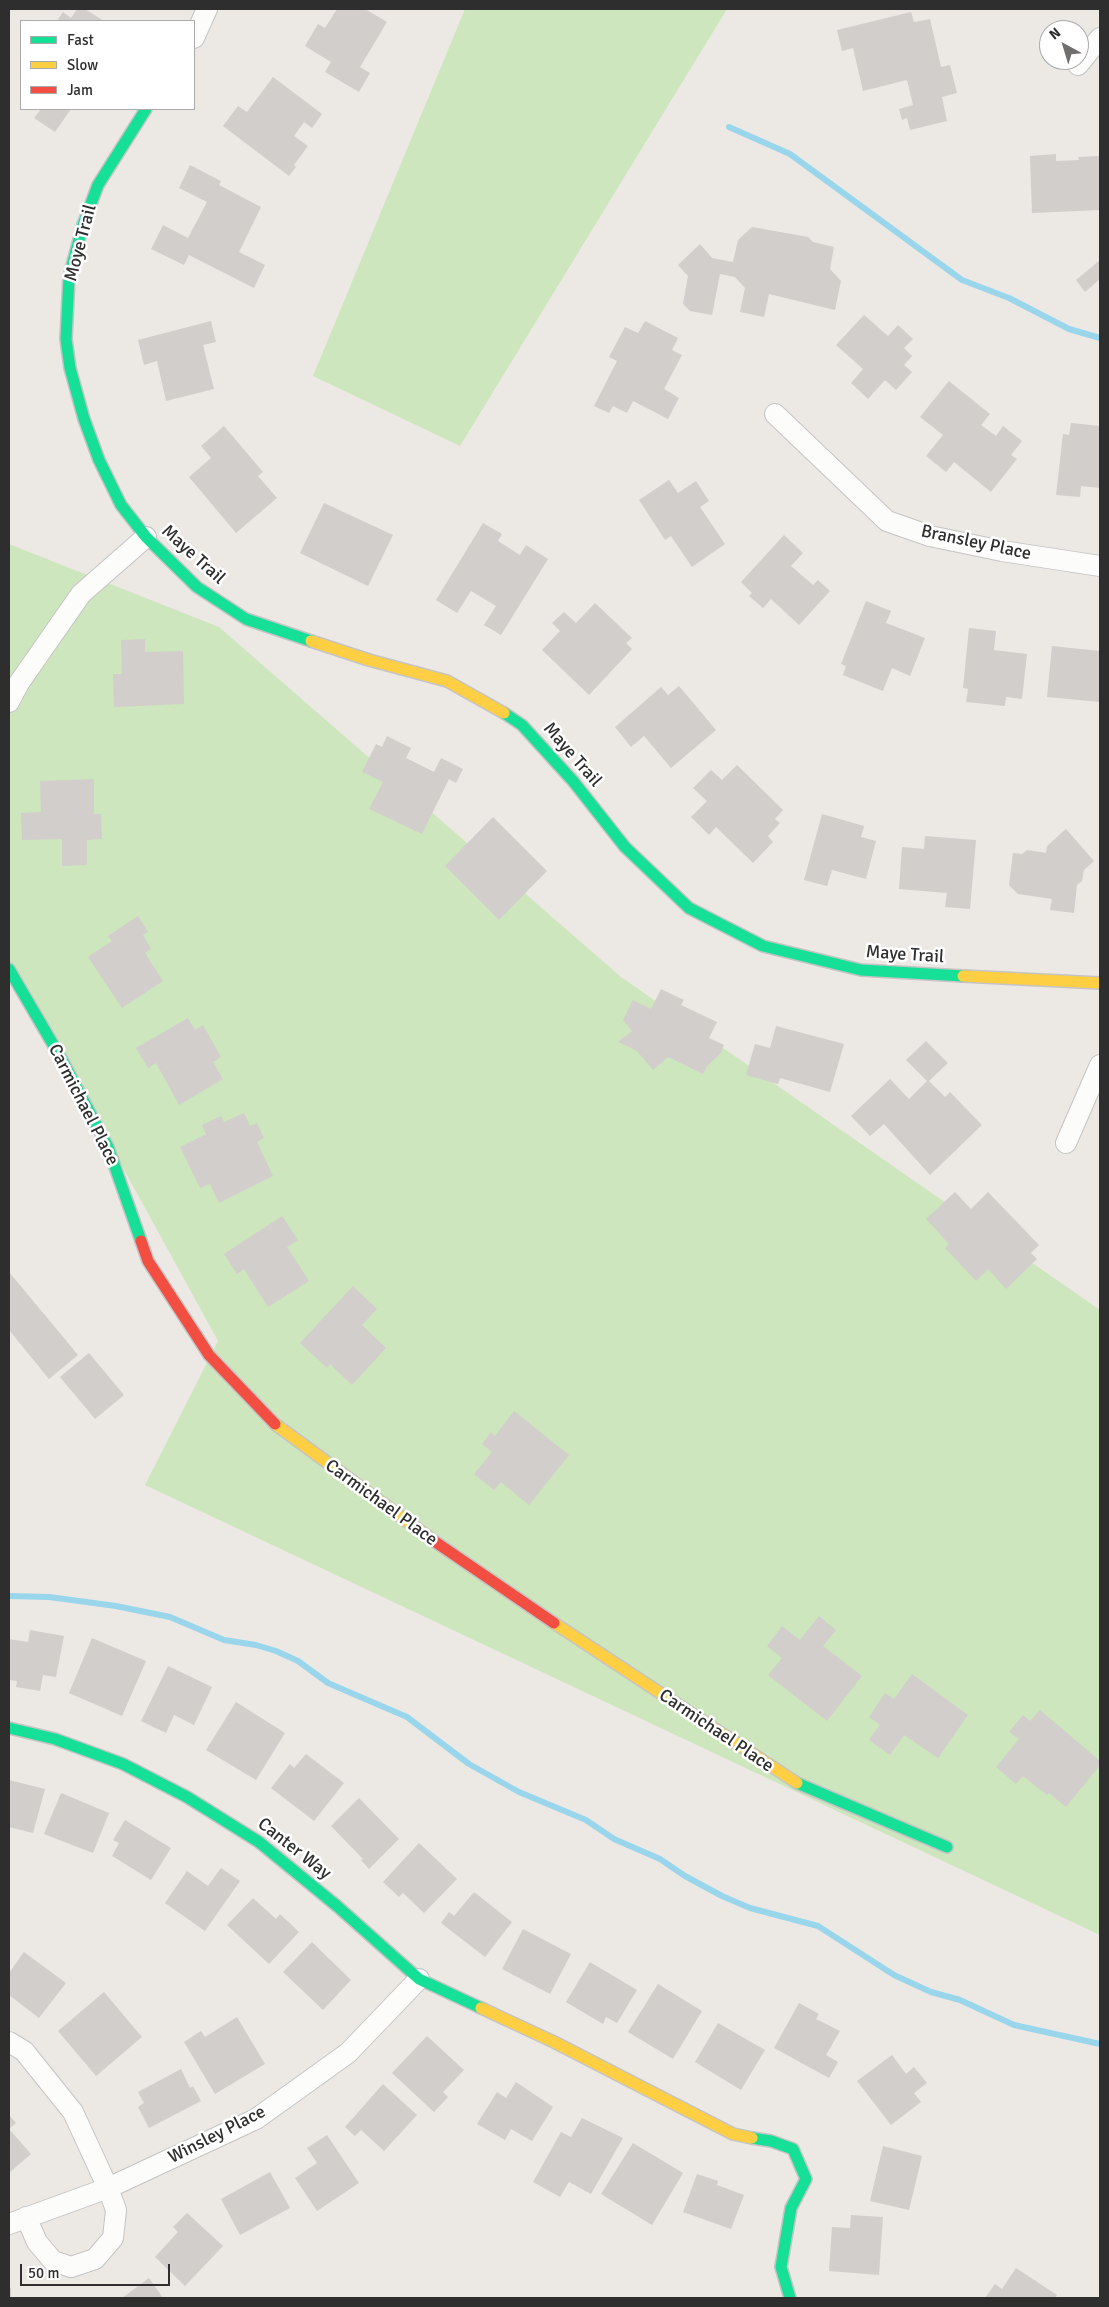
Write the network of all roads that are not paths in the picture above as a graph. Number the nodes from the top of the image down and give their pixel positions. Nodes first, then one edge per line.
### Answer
1 (208, 9) edge
2 (195, 36) edge
3 (1100, 38) edge
4 (1089, 52) edge
5 (145, 110) edge
6 (775, 414) dead end
7 (84, 419) joint
8 (146, 537) junction
9 (1100, 566) edge
10 (9, 702) edge
11 (9, 969) edge
12 (1100, 983) edge
13 (1100, 1065) edge
14 (1066, 1144) dead end
15 (9, 1728) edge
16 (947, 1847) dead end
17 (419, 1980) junction
18 (9, 2042) edge
19 (108, 2188) junction
20 (18, 2220) edge
21 (790, 2298) edge

1 - 2 street
3 - 4 street
5 - 7 street, Moye Trail
6 - 9 street, Bransley Place
7 - 8 street, Maye Trail
8 - 10 street
8 - 12 street, Maye Trail
11 - 16 street, Carmichael Place
13 - 14 street
15 - 17 street, Canter Way
17 - 19 street, Winsley Place
17 - 21 street, Canter Way
18 - 19 street
19 - 20 street, Winsley Place
19 - 20 street

